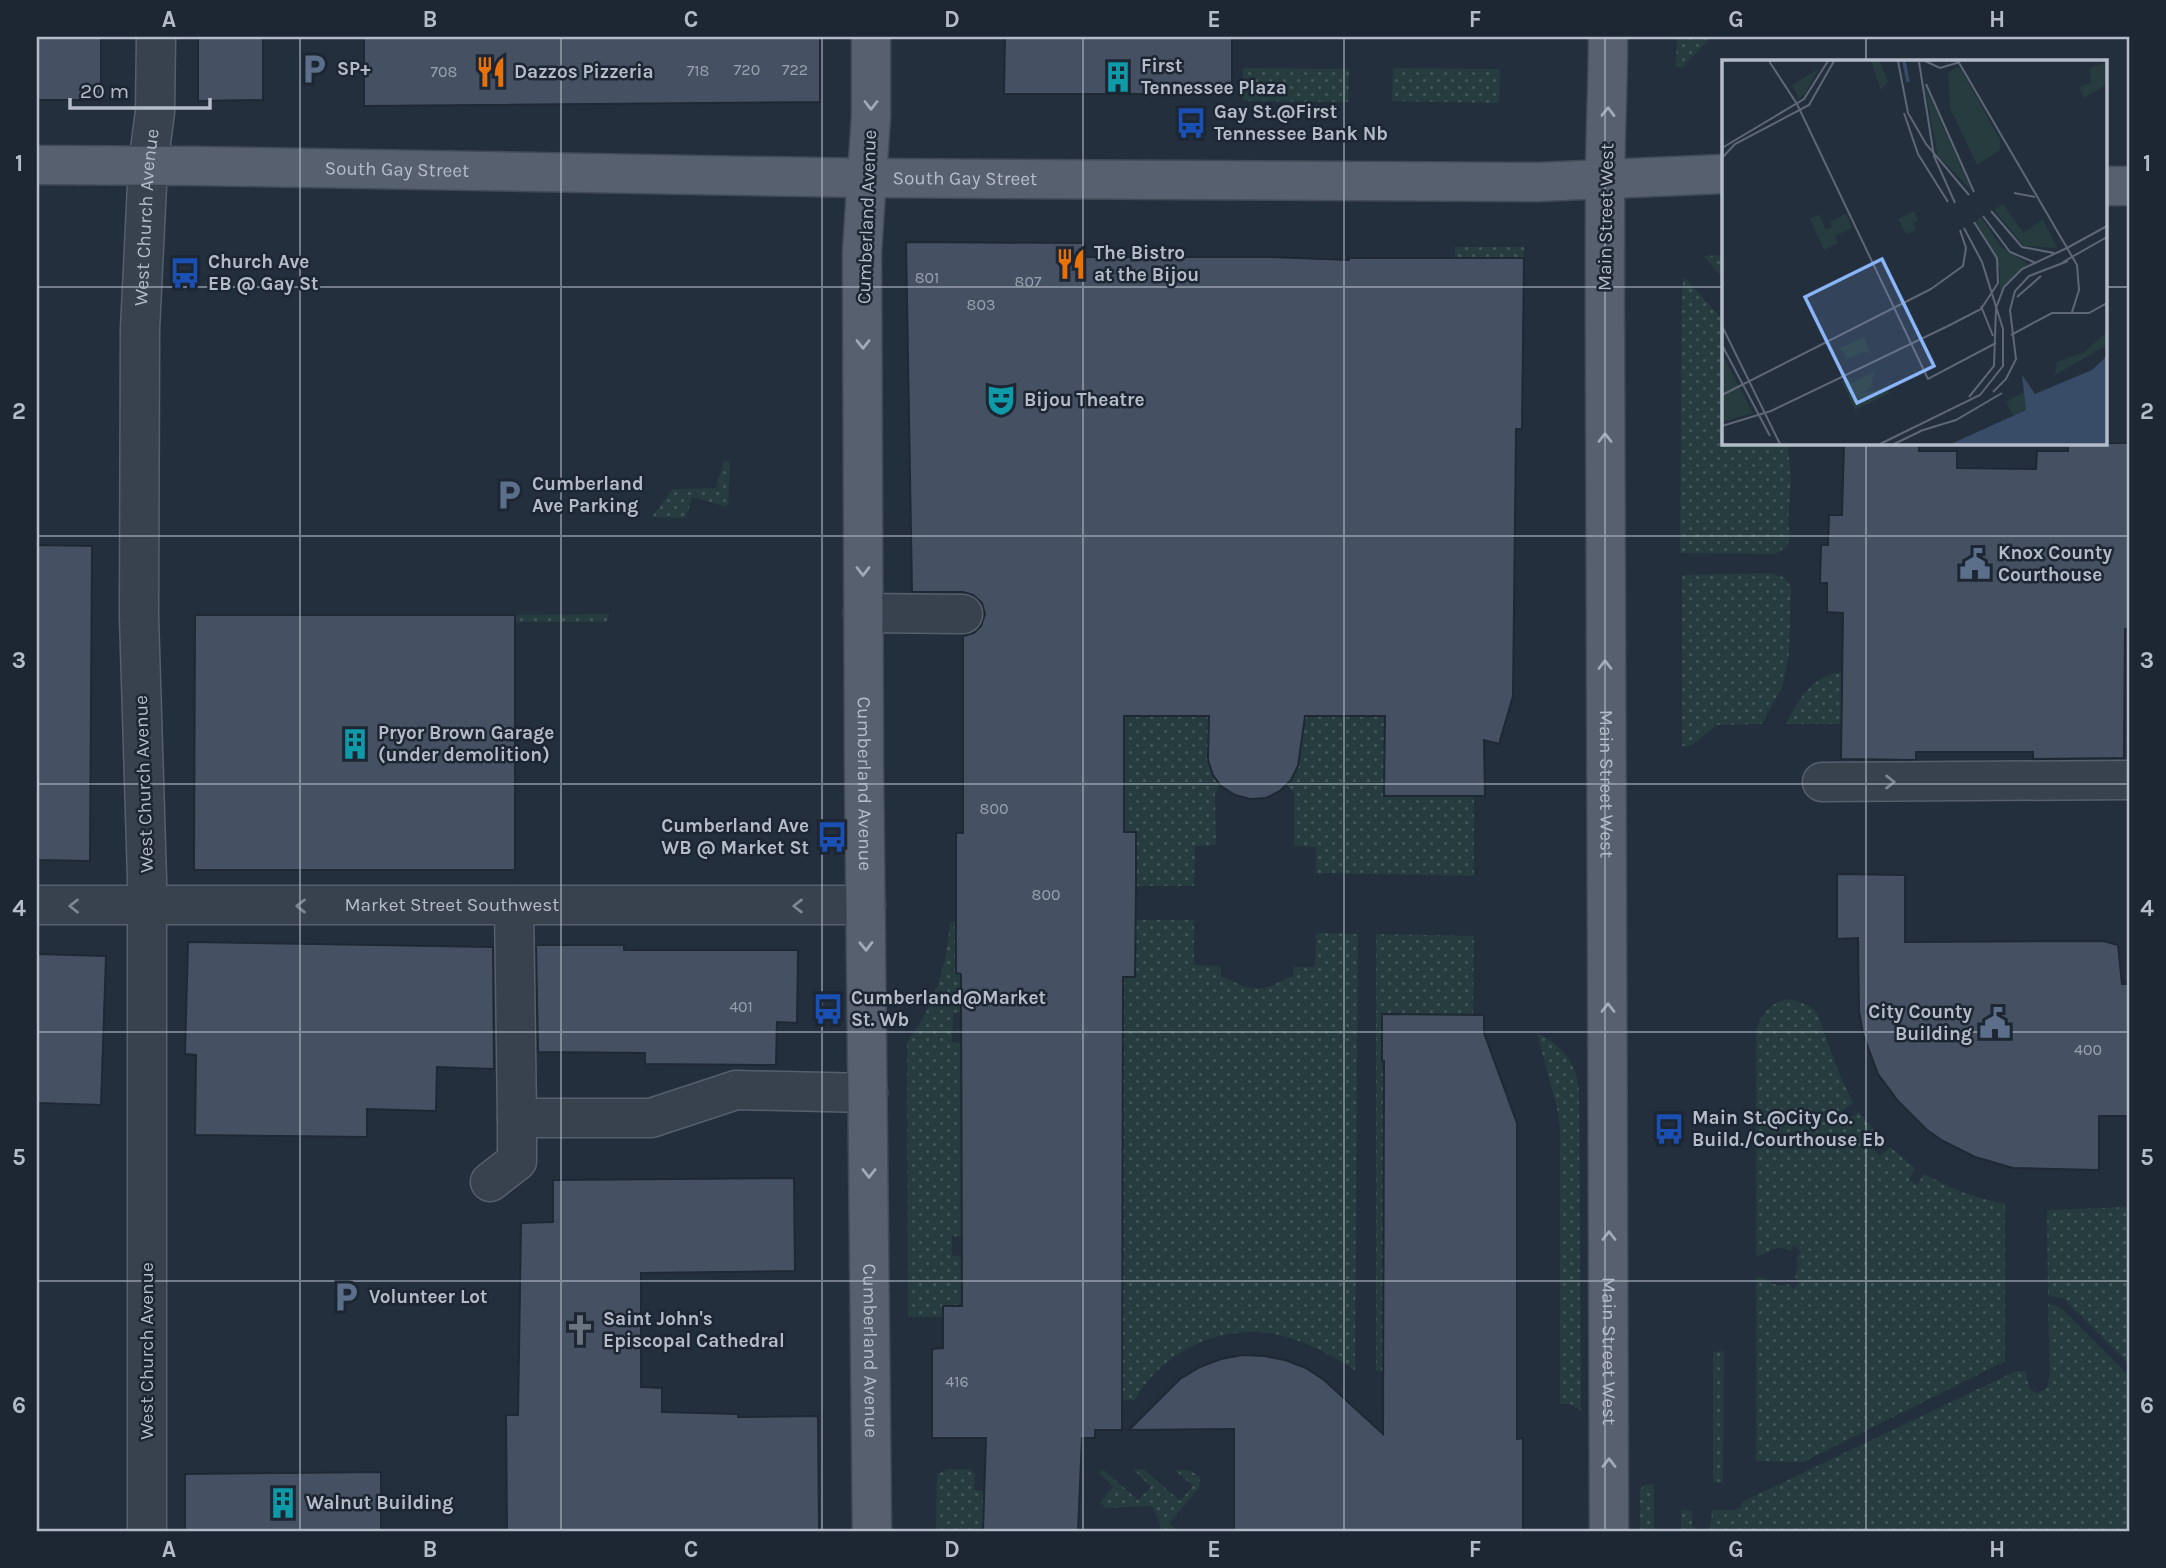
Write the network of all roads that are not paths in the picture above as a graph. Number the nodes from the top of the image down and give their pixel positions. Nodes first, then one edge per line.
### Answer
1 (156, 37) edge
2 (871, 37) edge
3 (1608, 37) edge
4 (37, 165) edge
5 (148, 165) junction
6 (1722, 174) edge
7 (867, 178) junction
8 (1605, 180) junction
9 (2106, 186) edge
10 (2129, 186) edge
11 (863, 612) junction
12 (963, 614) dead end
13 (2129, 780) edge
14 (1822, 782) dead end
15 (37, 905) edge
16 (866, 905) junction
17 (146, 906) junction
18 (514, 906) junction
19 (868, 1093) junction
20 (517, 1118) junction
21 (490, 1182) dead end
22 (147, 1531) edge
23 (872, 1531) edge
24 (1609, 1531) edge

1 - 5 street, West Church Avenue
2 -> 7 main road, Cumberland Avenue
8 -> 3 main road, Main Street West
4 - 5 main road, South Gay Street
5 - 7 main road, South Gay Street
5 - 17 street, West Church Avenue
6 - 8 main road, South Gay Street
7 - 8 main road, South Gay Street
7 -> 11 main road, Cumberland Avenue
24 -> 8 main road, Main Street West
9 - 10 main road
11 - 12 street
11 - 16 main road, Cumberland Avenue
14 -> 13 street
17 -> 15 street, Market Street Southwest
16 -> 18 street, Market Street Southwest
16 -> 19 main road, Cumberland Avenue
18 -> 17 street, Market Street Southwest
17 - 22 street, West Church Avenue
18 - 20 street
19 - 20 street
19 -> 23 main road, Cumberland Avenue
20 - 21 street

